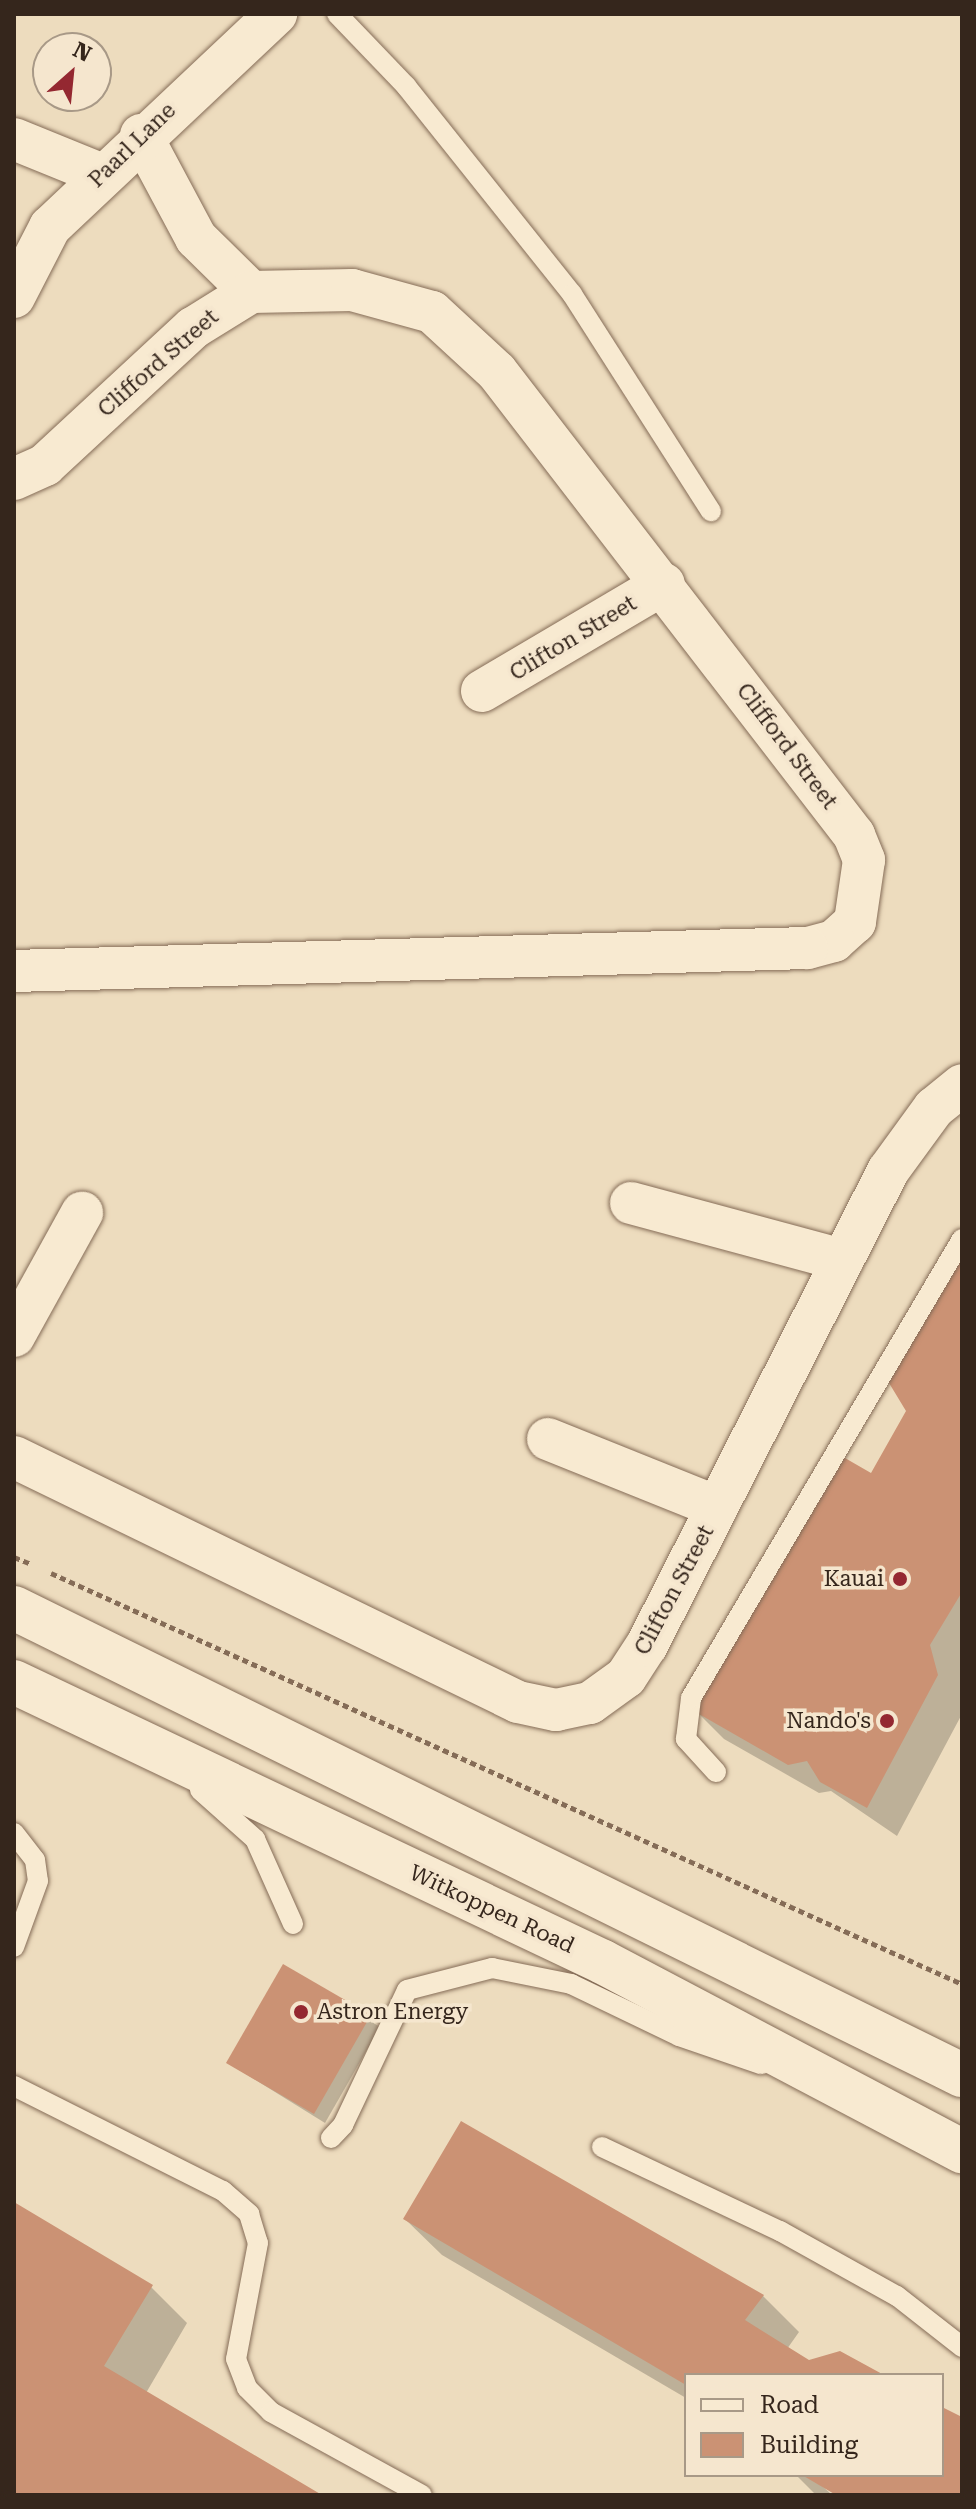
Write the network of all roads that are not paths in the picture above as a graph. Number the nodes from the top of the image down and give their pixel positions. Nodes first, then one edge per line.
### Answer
1 (276, 14) edge
2 (337, 14) edge
3 (141, 135) junction
4 (14, 139) edge
5 (100, 174) junction
6 (251, 292) junction
7 (14, 297) edge
8 (14, 479) edge
9 (711, 511) dead end
10 (664, 584) junction
11 (482, 691) dead end
12 (14, 971) edge
13 (962, 1085) edge
14 (631, 1203) dead end
15 (82, 1213) dead end
16 (962, 1239) edge
17 (842, 1260) junction
18 (14, 1336) edge
19 (548, 1439) dead end
20 (14, 1457) edge
21 (717, 1507) junction
22 (14, 1608) edge
23 (14, 1682) edge
24 (113, 1728) junction
25 (716, 1772) dead end
26 (14, 1833) edge
27 (293, 1924) dead end
28 (14, 1947) edge
29 (962, 2075) edge
30 (822, 2080) junction
31 (14, 2086) edge
32 (331, 2138) dead end
33 (602, 2147) dead end
34 (960, 2150) edge
35 (962, 2347) edge
36 (422, 2495) edge

1 - 3 street, Paarl Lane
2 - 9 lane
3 - 5 street, Paarl Lane
3 - 6 street
4 - 5 street
5 - 7 street, Paarl Lane
6 - 8 street, Clifford Street
6 - 10 street, Clifford Street
10 - 11 street, Clifton Street
10 - 12 street, Clifford Street
13 - 17 street, Clifton Street
14 - 17 street
15 - 18 street
16 - 25 lane
17 - 21 street, Clifton Street
19 - 21 street
20 - 21 street, Clifton Street
22 - 29 main road
23 - 24 main road, Witkoppen Road
24 - 27 lane
24 - 30 main road, Witkoppen Road
26 - 28 lane
30 - 32 lane
30 - 34 main road, Witkoppen Road
31 - 36 lane
33 - 35 lane

